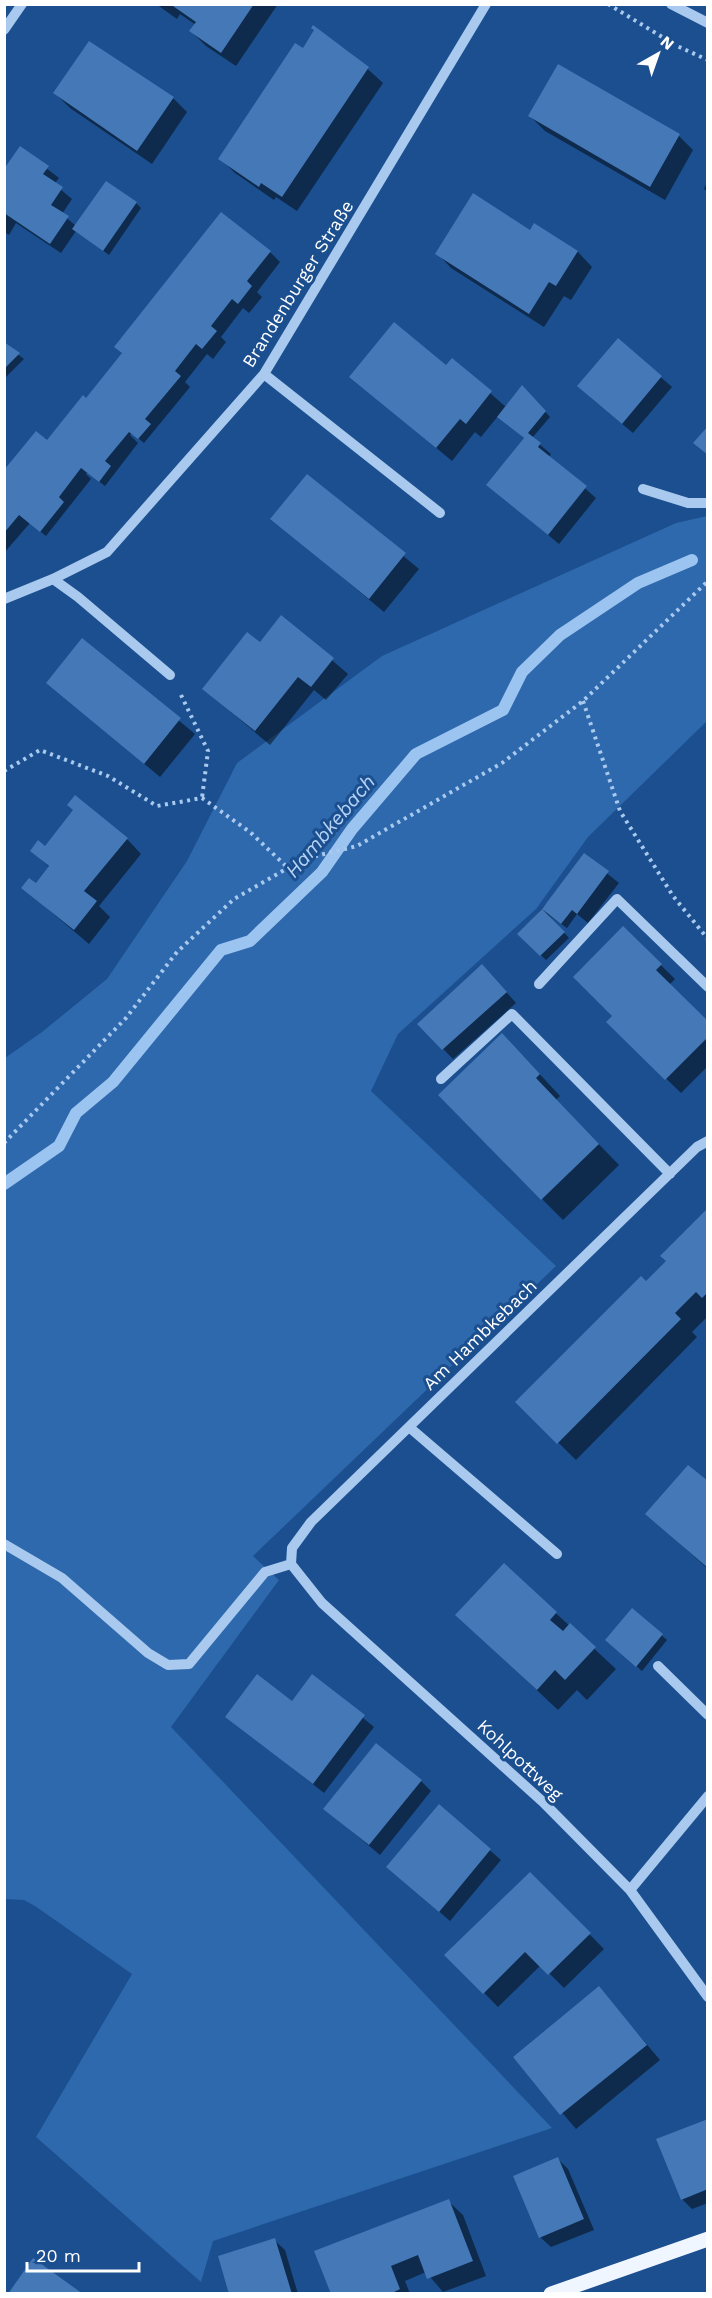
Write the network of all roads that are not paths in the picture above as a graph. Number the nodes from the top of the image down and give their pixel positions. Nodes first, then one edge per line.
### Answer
1 (22, 4) edge
2 (486, 4) edge
3 (671, 4) edge
4 (708, 23) edge
5 (4, 30) edge
6 (264, 374) junction
7 (643, 489) dead end
8 (708, 503) edge
9 (440, 513) dead end
10 (53, 579) junction
11 (4, 599) edge
12 (170, 675) road end
13 (539, 984) dead end
14 (708, 987) edge
15 (441, 1079) dead end
16 (708, 1141) edge
17 (670, 1174) junction
18 (409, 1427) junction
19 (4, 1544) edge
20 (557, 1554) dead end
21 (291, 1564) junction
22 (658, 1666) dead end
23 (708, 1715) edge
24 (708, 1796) edge
25 (630, 1890) junction
26 (708, 1997) edge
27 (708, 2239) edge
28 (551, 2294) edge

1 - 5 street
2 - 6 street, Brandenburger Straße
3 - 4 street
6 - 9 street
6 - 10 street, Brandenburger Straße
7 - 8 street
10 - 11 street, Brandenburger Straße
10 - 12 street
13 - 14 street
15 - 17 street
16 - 17 street, Am Hambkebach
17 - 18 street, Am Hambkebach
18 - 20 street
18 - 21 street, Am Hambkebach
19 - 21 street
21 - 25 street, Kohlpottweg
22 - 23 street
24 - 25 street
25 - 26 street, Kohlpottweg
27 - 28 main road

